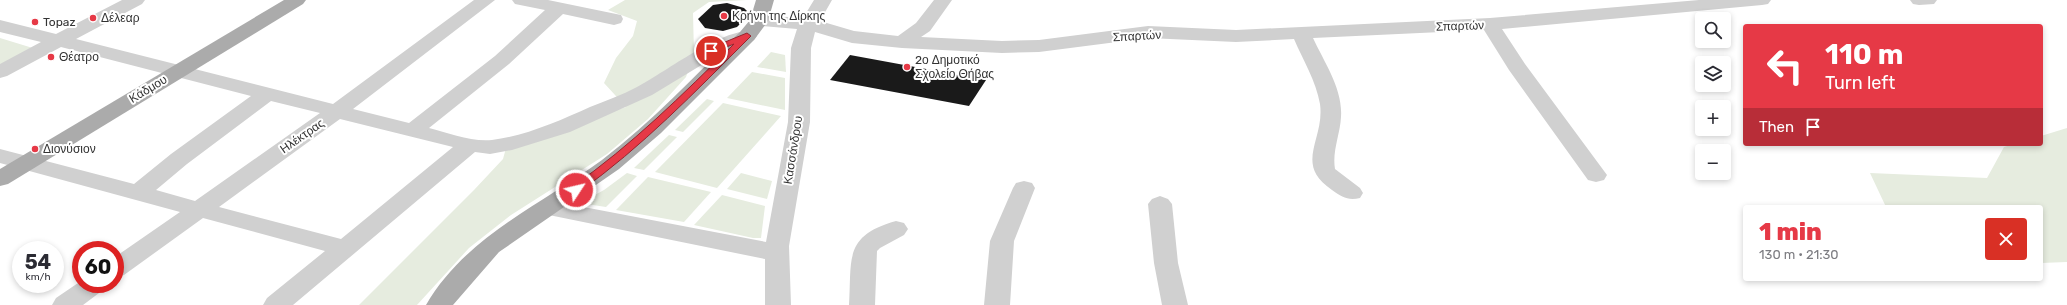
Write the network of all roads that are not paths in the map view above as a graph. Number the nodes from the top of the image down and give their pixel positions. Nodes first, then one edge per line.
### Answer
1 (136, 0) edge
2 (297, 0) edge
3 (486, 0) edge
4 (521, 0) edge
5 (765, 0) edge
6 (824, 0) edge
7 (943, 0) edge
8 (1762, 0) edge
9 (1919, 0) edge
10 (1928, 0) edge
11 (559, 8) junction
12 (614, 19) dead end
13 (810, 24) junction
14 (1490, 24) junction
15 (0, 26) edge
16 (753, 28) junction
17 (1301, 34) junction
18 (58, 41) junction
19 (902, 42) junction
20 (0, 72) edge
21 (177, 72) junction
22 (267, 94) junction
23 (336, 112) junction
24 (412, 131) junction
25 (470, 145) junction
26 (0, 156) edge
27 (26, 163) junction
28 (1596, 175) dead end
29 (0, 179) edge
30 (1024, 188) dead end
31 (138, 193) junction
32 (1352, 193) dead end
33 (1160, 204) dead end
34 (200, 208) junction
35 (547, 208) junction
36 (896, 229) dead end
37 (344, 248) junction
38 (777, 253) junction
39 (124, 263) edge
40 (82, 293) edge
41 (65, 305) edge
42 (276, 305) edge
43 (439, 305) edge
44 (778, 305) edge
45 (862, 305) edge
46 (997, 305) edge
47 (1175, 305) edge

1 - 18 street
2 - 21 main road, Κάδμου
3 - 23 street, Ηλέκτρας
4 - 11 street
5 - 16 main road
6 - 13 street, Κασσάνδρου
7 - 19 street
8 - 14 street, Σπαρτών
9 - 10 street
11 - 12 street
11 - 24 street
13 - 16 street, Σπαρτών
13 - 19 street, Σπαρτών
13 - 38 street, Κασσάνδρου
14 - 17 street, Σπαρτών
14 - 28 street
15 - 18 street
16 - 25 street
16 - 35 main road
17 - 19 street, Σπαρτών
17 - 32 street
18 - 20 street
18 - 21 street
21 - 22 street
21 - 27 main road, Κάδμου
22 - 23 street
22 - 31 street
23 - 24 street
23 - 34 street, Ηλέκτρας
24 - 25 street
25 - 37 street
26 - 27 street
27 - 29 main road, Κάδμου
27 - 31 street
30 - 46 street
31 - 34 street
33 - 47 street
34 - 37 street
34 - 39 street, Ηλέκτρας
35 - 38 street
35 - 43 main road
36 - 45 street
37 - 42 street
38 - 44 street, Κασσάνδρου
40 - 41 street

